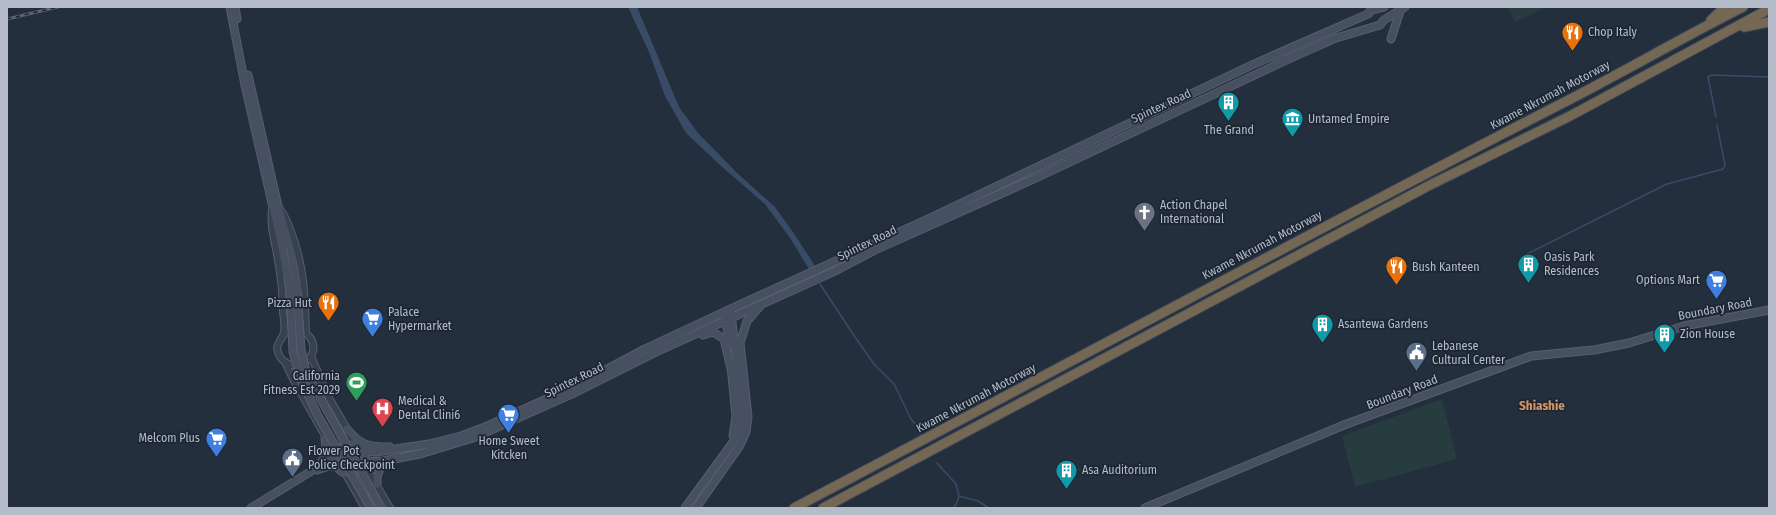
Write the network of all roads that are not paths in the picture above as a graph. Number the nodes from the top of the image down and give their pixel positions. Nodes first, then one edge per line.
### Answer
1 (230, 7) edge
2 (235, 7) edge
3 (1725, 7) edge
4 (1743, 7) edge
5 (1381, 8) edge
6 (1403, 8) edge
7 (1769, 9) edge
8 (1368, 14) junction
9 (1384, 20) junction
10 (1769, 22) edge
11 (1374, 26) junction
12 (1704, 27) junction
13 (1722, 35) junction
14 (1391, 39) dead end
15 (275, 206) junction
16 (293, 289) junction
17 (763, 303) junction
18 (727, 310) junction
19 (1769, 310) edge
20 (729, 318) junction
21 (306, 333) junction
22 (284, 334) junction
23 (311, 356) junction
24 (285, 362) junction
25 (621, 369) junction
26 (731, 369) junction
27 (347, 429) junction
28 (325, 438) junction
29 (353, 445) junction
30 (406, 448) junction
31 (729, 448) junction
32 (362, 451) junction
33 (336, 456) junction
34 (383, 461) junction
35 (364, 463) junction
36 (321, 464) junction
37 (338, 467) junction
38 (344, 473) junction
39 (720, 473) junction
40 (302, 476) junction
41 (709, 476) junction
42 (378, 484) junction
43 (251, 508) edge
44 (365, 508) edge
45 (371, 508) edge
46 (381, 508) edge
47 (390, 508) edge
48 (685, 508) edge
49 (696, 508) edge
50 (794, 508) edge
51 (823, 508) edge
52 (1146, 508) edge

1 - 15 main road
2 - 15 main road
3 - 12 highway
4 - 12 highway, Kwame Nkrumah Motorway
5 - 8 main road, Spintex Road
5 - 9 main road, Spintex Road
6 - 9 main road, Spintex Road
6 - 14 main road
7 - 13 highway
8 - 11 main road
8 - 18 main road, Spintex Road
9 - 11 main road, Spintex Road
10 - 13 highway
11 - 17 main road, Spintex Road
12 - 50 highway, Kwame Nkrumah Motorway
13 - 51 highway
15 - 16 main road
15 - 21 street
15 - 22 street
16 - 45 main road, bridge
16 - 46 main road, bridge
17 - 20 main road, Spintex Road
17 - 39 main road
18 - 20 main road
18 - 30 main road, Spintex Road
19 - 52 main road, Boundary Road
20 - 25 main road, Spintex Road
20 - 26 main road
20 - 31 main road
21 - 22 street
21 - 23 street
22 - 24 street
23 - 24 street
23 - 27 street
24 - 28 street
25 - 26 main road
25 - 34 main road, Spintex Road
26 - 31 main road
27 - 29 street
27 - 30 main road
28 - 33 street
28 - 36 main road
29 - 32 main road
29 - 33 main road
30 - 32 main road, Spintex Road
31 - 41 main road
32 - 35 main road
33 - 36 main road
33 - 37 main road
34 - 35 main road, Spintex Road
34 - 42 main road
35 - 38 main road
35 - 42 street
36 - 40 main road
37 - 38 main road
37 - 40 main road
38 - 44 street
39 - 41 main road
39 - 49 main road
40 - 43 main road
41 - 48 main road
42 - 47 street

